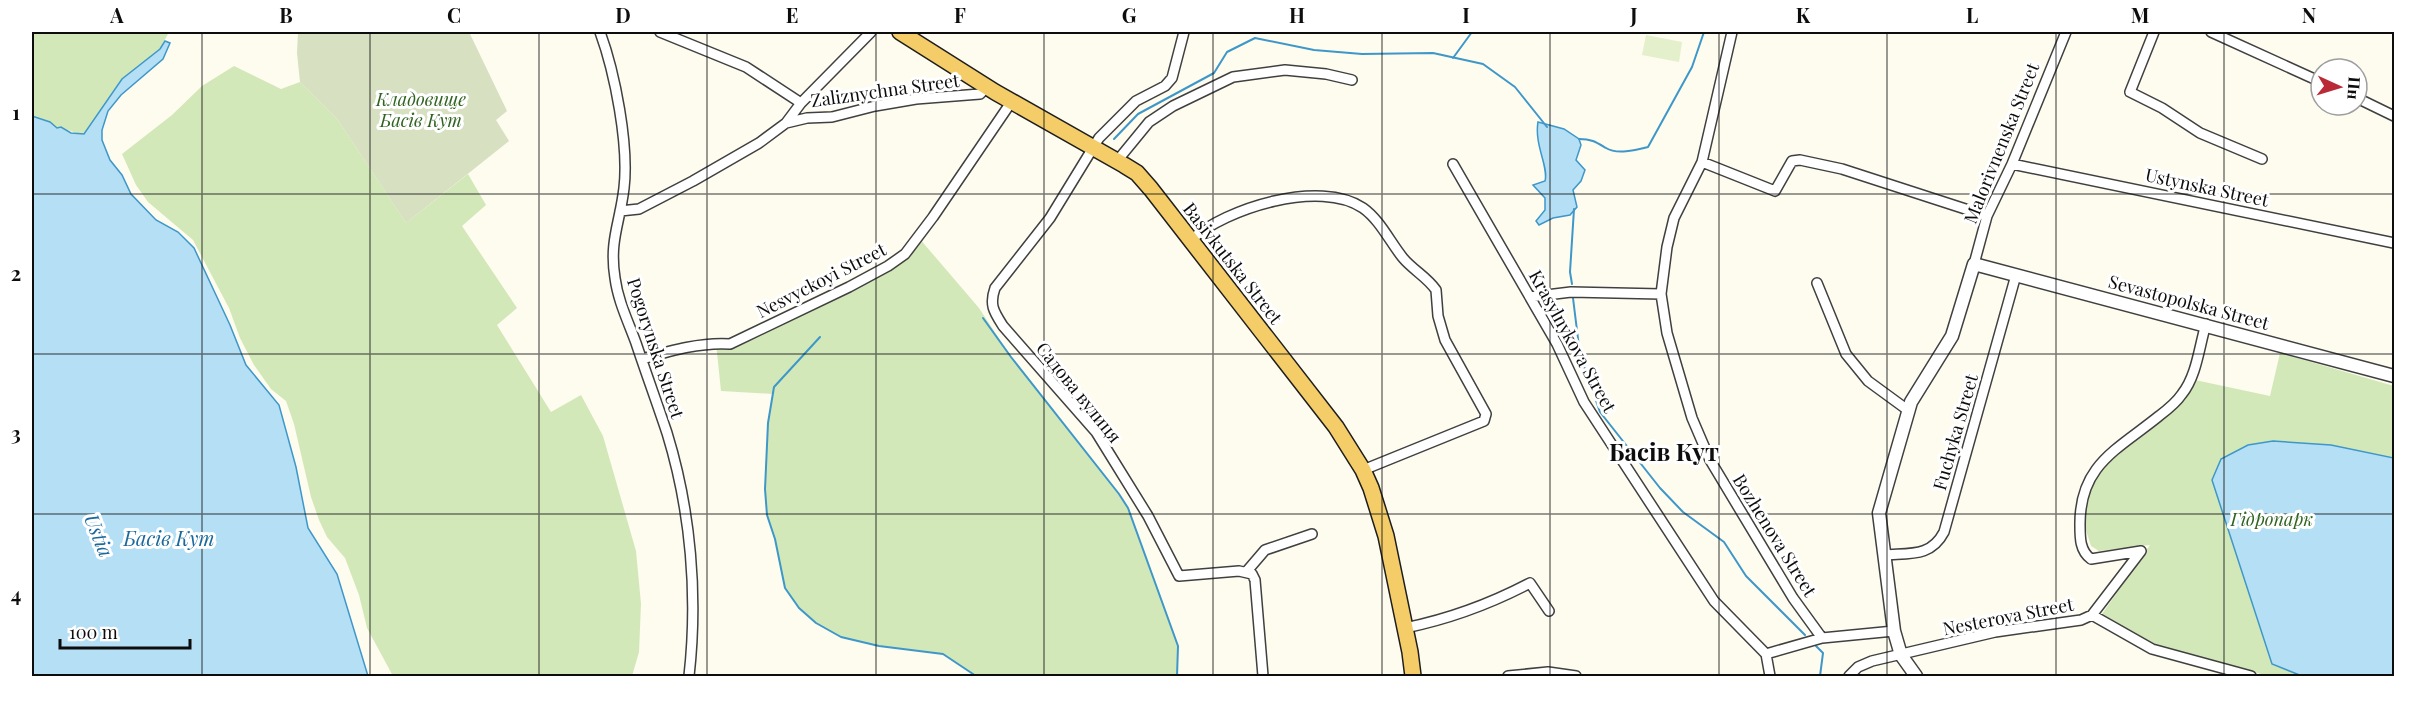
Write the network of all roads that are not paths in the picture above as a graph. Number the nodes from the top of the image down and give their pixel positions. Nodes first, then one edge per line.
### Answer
1 (600, 32) edge
2 (660, 32) edge
3 (870, 32) edge
4 (900, 32) edge
5 (1184, 32) edge
6 (1732, 32) edge
7 (2066, 32) edge
8 (2154, 32) edge
9 (2211, 32) edge
10 (2309, 77) edge
11 (1352, 80) dead end
12 (987, 87) junction
13 (1012, 101) junction
14 (801, 102) junction
15 (2369, 104) edge
16 (2394, 116) edge
17 (786, 123) junction
18 (1093, 146) junction
19 (2262, 159) dead end
20 (1117, 161) junction
21 (1702, 162) junction
22 (1453, 164) dead end
23 (2012, 164) junction
24 (620, 212) junction
25 (1987, 216) junction
26 (1191, 240) junction
27 (2394, 243) edge
28 (1974, 264) junction
29 (2016, 274) junction
30 (1817, 283) dead end
31 (1661, 294) junction
32 (1530, 297) junction
33 (2206, 324) junction
34 (642, 359) junction
35 (2394, 376) edge
36 (1908, 411) junction
37 (1363, 470) junction
38 (1312, 534) dead end
39 (1885, 555) junction
40 (1247, 571) junction
41 (1549, 611) dead end
42 (2092, 615) junction
43 (1404, 628) junction
44 (1894, 631) junction
45 (1822, 638) junction
46 (1766, 654) junction
47 (1901, 655) junction
48 (689, 676) edge
49 (1263, 676) edge
50 (1413, 676) edge
51 (1508, 676) edge
52 (1576, 676) edge
53 (1770, 676) edge
54 (1849, 676) edge
55 (1916, 676) edge
56 (2251, 676) edge

1 - 24 street, Pogorynska Street
2 - 14 street
3 - 14 street, Zaliznychna Street
4 - 12 main road, Basivkutska Street
5 - 18 street
6 - 21 street, Bozhenova Street
7 - 23 street, Malorivnenska Street
8 - 19 street
9 - 10 street
11 - 20 street
12 - 13 main road, Basivkutska Street
12 - 17 street, Zaliznychna Street
13 - 18 main road, Basivkutska Street
13 - 34 street, Nesvyckoyi Street
14 - 17 street, Zaliznychna Street
15 - 16 street
17 - 24 street, Zaliznychna Street
18 - 20 main road, Basivkutska Street
18 - 40 street, Садова вулиця
20 - 26 main road, Basivkutska Street
21 - 25 street
21 - 31 street, Bozhenova Street
22 - 32 street, Krasylnykova Street
23 - 25 street, Malorivnenska Street
23 - 27 street, Ustynska Street
24 - 34 street, Pogorynska Street
25 - 28 street, Malorivnenska Street
26 - 37 main road, Basivkutska Street
26 - 37 street
28 - 29 street, Sevastopolska Street
28 - 36 street, Malorivnenska Street
29 - 33 street, Sevastopolska Street
29 - 39 street, Fuchyka Street
30 - 36 street
31 - 32 street
31 - 45 street, Bozhenova Street
32 - 46 street, Krasylnykova Street
33 - 35 street, Sevastopolska Street
33 - 42 street
34 - 48 street, Pogorynska Street
36 - 39 street, Malorivnenska Street
37 - 43 main road, Basivkutska Street
38 - 40 street
39 - 44 street, Malorivnenska Street
40 - 49 street
41 - 43 street
42 - 47 street, Nesterova Street
42 - 56 street, Nesterova Street
43 - 50 main road, Basivkutska Street
44 - 45 street
44 - 47 street, Malorivnenska Street
45 - 46 street
46 - 53 street
47 - 54 street
47 - 55 street, Malorivnenska Street
51 - 52 street

